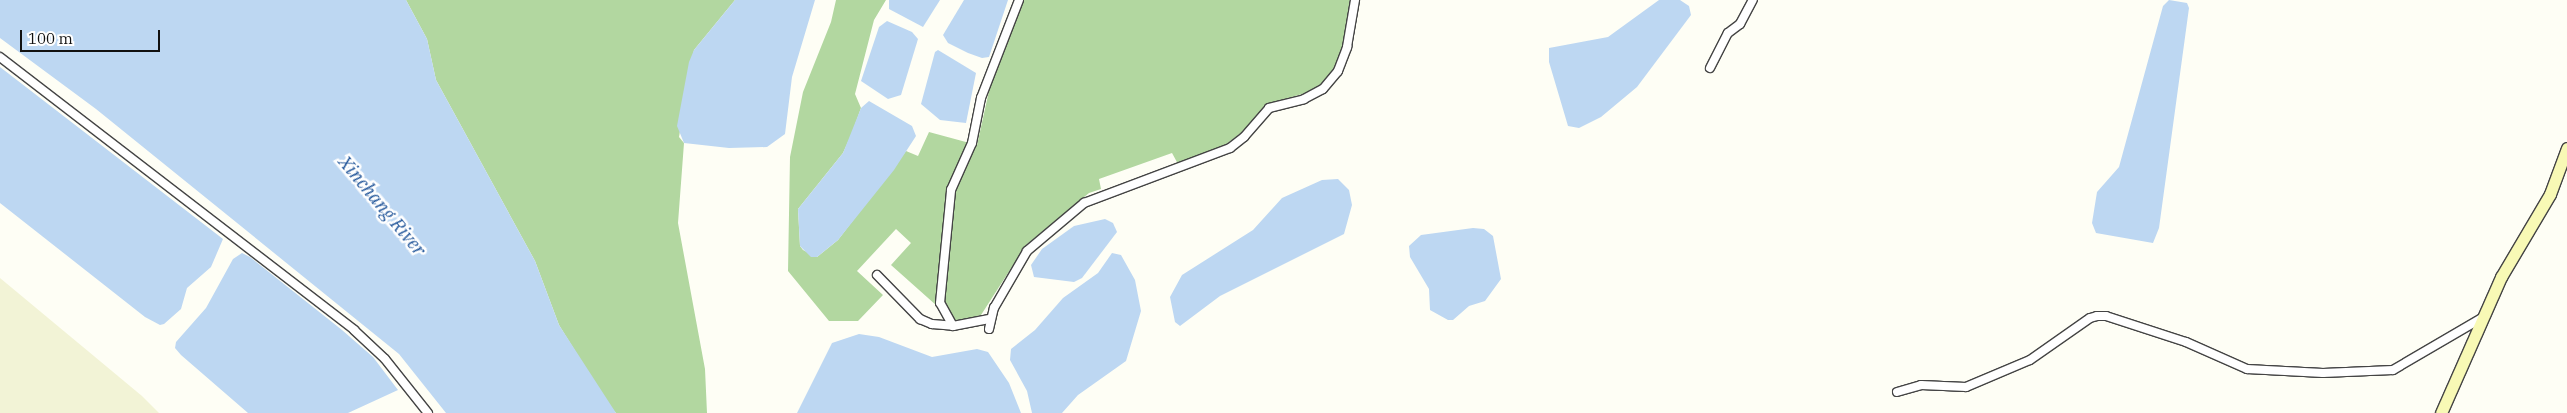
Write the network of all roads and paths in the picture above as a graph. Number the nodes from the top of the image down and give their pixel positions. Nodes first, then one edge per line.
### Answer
1 (1019, 0) edge
2 (1355, 0) edge
3 (1753, 0) edge
4 (0, 57) edge
5 (1710, 68) dead end
6 (2567, 148) edge
7 (877, 275) dead end
8 (2484, 317) junction
9 (990, 319) junction
10 (953, 326) junction
11 (988, 329) dead end
12 (1897, 392) dead end
13 (428, 413) edge
14 (2441, 413) edge

1 - 10 street
2 - 9 street
3 - 5 street
4 - 13 street
6 - 8 street
7 - 10 street
8 - 12 street
8 - 14 street
9 - 10 street
9 - 11 street

